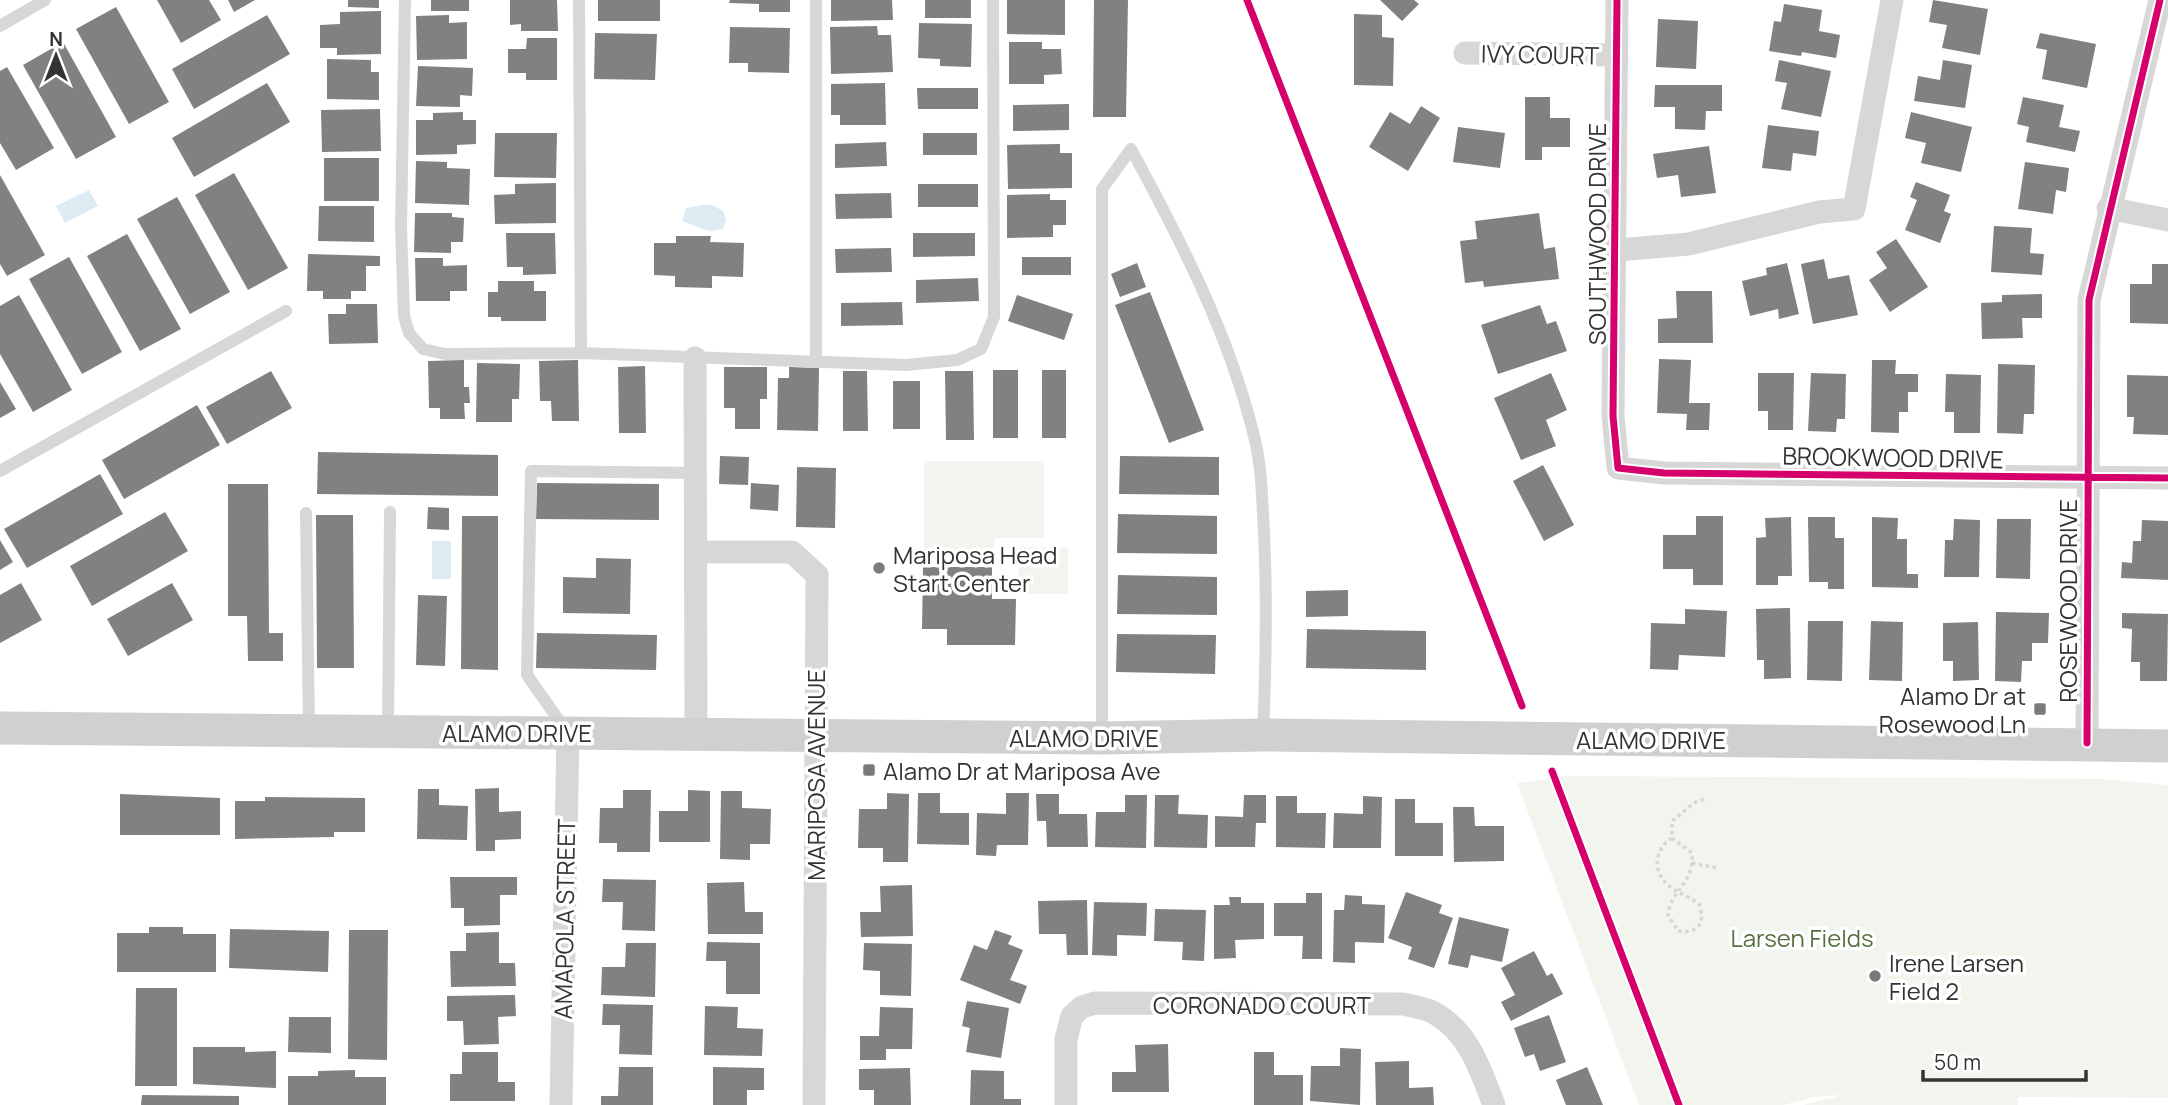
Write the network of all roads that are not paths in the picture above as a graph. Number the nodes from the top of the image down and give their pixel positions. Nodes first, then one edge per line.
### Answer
1 (45, 0) edge
2 (405, 0) edge
3 (579, 0) edge
4 (816, 0) edge
5 (993, 0) edge
6 (1617, 0) edge
7 (1892, 0) edge
8 (2160, 0) edge
9 (0, 26) edge
10 (1465, 53) dead end
11 (1615, 55) junction
12 (2108, 208) junction
13 (2168, 220) edge
14 (1617, 250) junction
15 (286, 311) dead end
16 (581, 353) junction
17 (695, 358) junction
18 (816, 361) junction
19 (1618, 468) joint
20 (0, 471) edge
21 (695, 473) junction
22 (2086, 478) junction
23 (2168, 478) edge
24 (390, 512) dead end
25 (306, 513) dead end
26 (696, 552) junction
27 (0, 728) edge
28 (309, 731) junction
29 (388, 731) junction
30 (568, 732) junction
31 (696, 733) junction
32 (815, 735) junction
33 (1263, 735) junction
34 (1102, 738) junction
35 (2087, 743) junction
36 (2168, 746) edge
37 (561, 1105) edge
38 (814, 1105) edge
39 (1066, 1105) edge
40 (1493, 1105) edge

1 - 9 lane
2 - 16 lane
3 - 16 lane
4 - 18 lane
5 - 18 lane
6 - 11 street, SOUTHWOOD DRIVE
7 - 14 street
8 - 12 street, ROSEWOOD DRIVE
10 - 11 street, IVY COURT
11 - 14 street, SOUTHWOOD DRIVE
12 - 13 street
12 - 22 street, ROSEWOOD DRIVE
14 - 19 street, SOUTHWOOD DRIVE
15 - 20 lane
16 - 17 lane
17 - 18 lane
17 - 21 street
19 - 22 street, BROOKWOOD DRIVE
21 - 26 street
21 - 30 lane
22 - 23 street, BROOKWOOD DRIVE
22 - 35 street, ROSEWOOD DRIVE
24 - 29 lane
25 - 28 lane
26 - 31 street
26 - 32 street, MARIPOSA AVENUE
27 - 28 main road, ALAMO DRIVE
28 - 29 main road, ALAMO DRIVE
29 - 30 main road, ALAMO DRIVE
30 - 31 main road, ALAMO DRIVE
30 - 37 street, AMAPOLA STREET
31 - 32 main road, ALAMO DRIVE
32 - 34 main road, ALAMO DRIVE
32 - 38 street, MARIPOSA AVENUE
33 - 34 main road, ALAMO DRIVE
33 - 34 lane
33 - 35 main road, ALAMO DRIVE
35 - 36 main road, ALAMO DRIVE
39 - 40 street, CORONADO COURT

